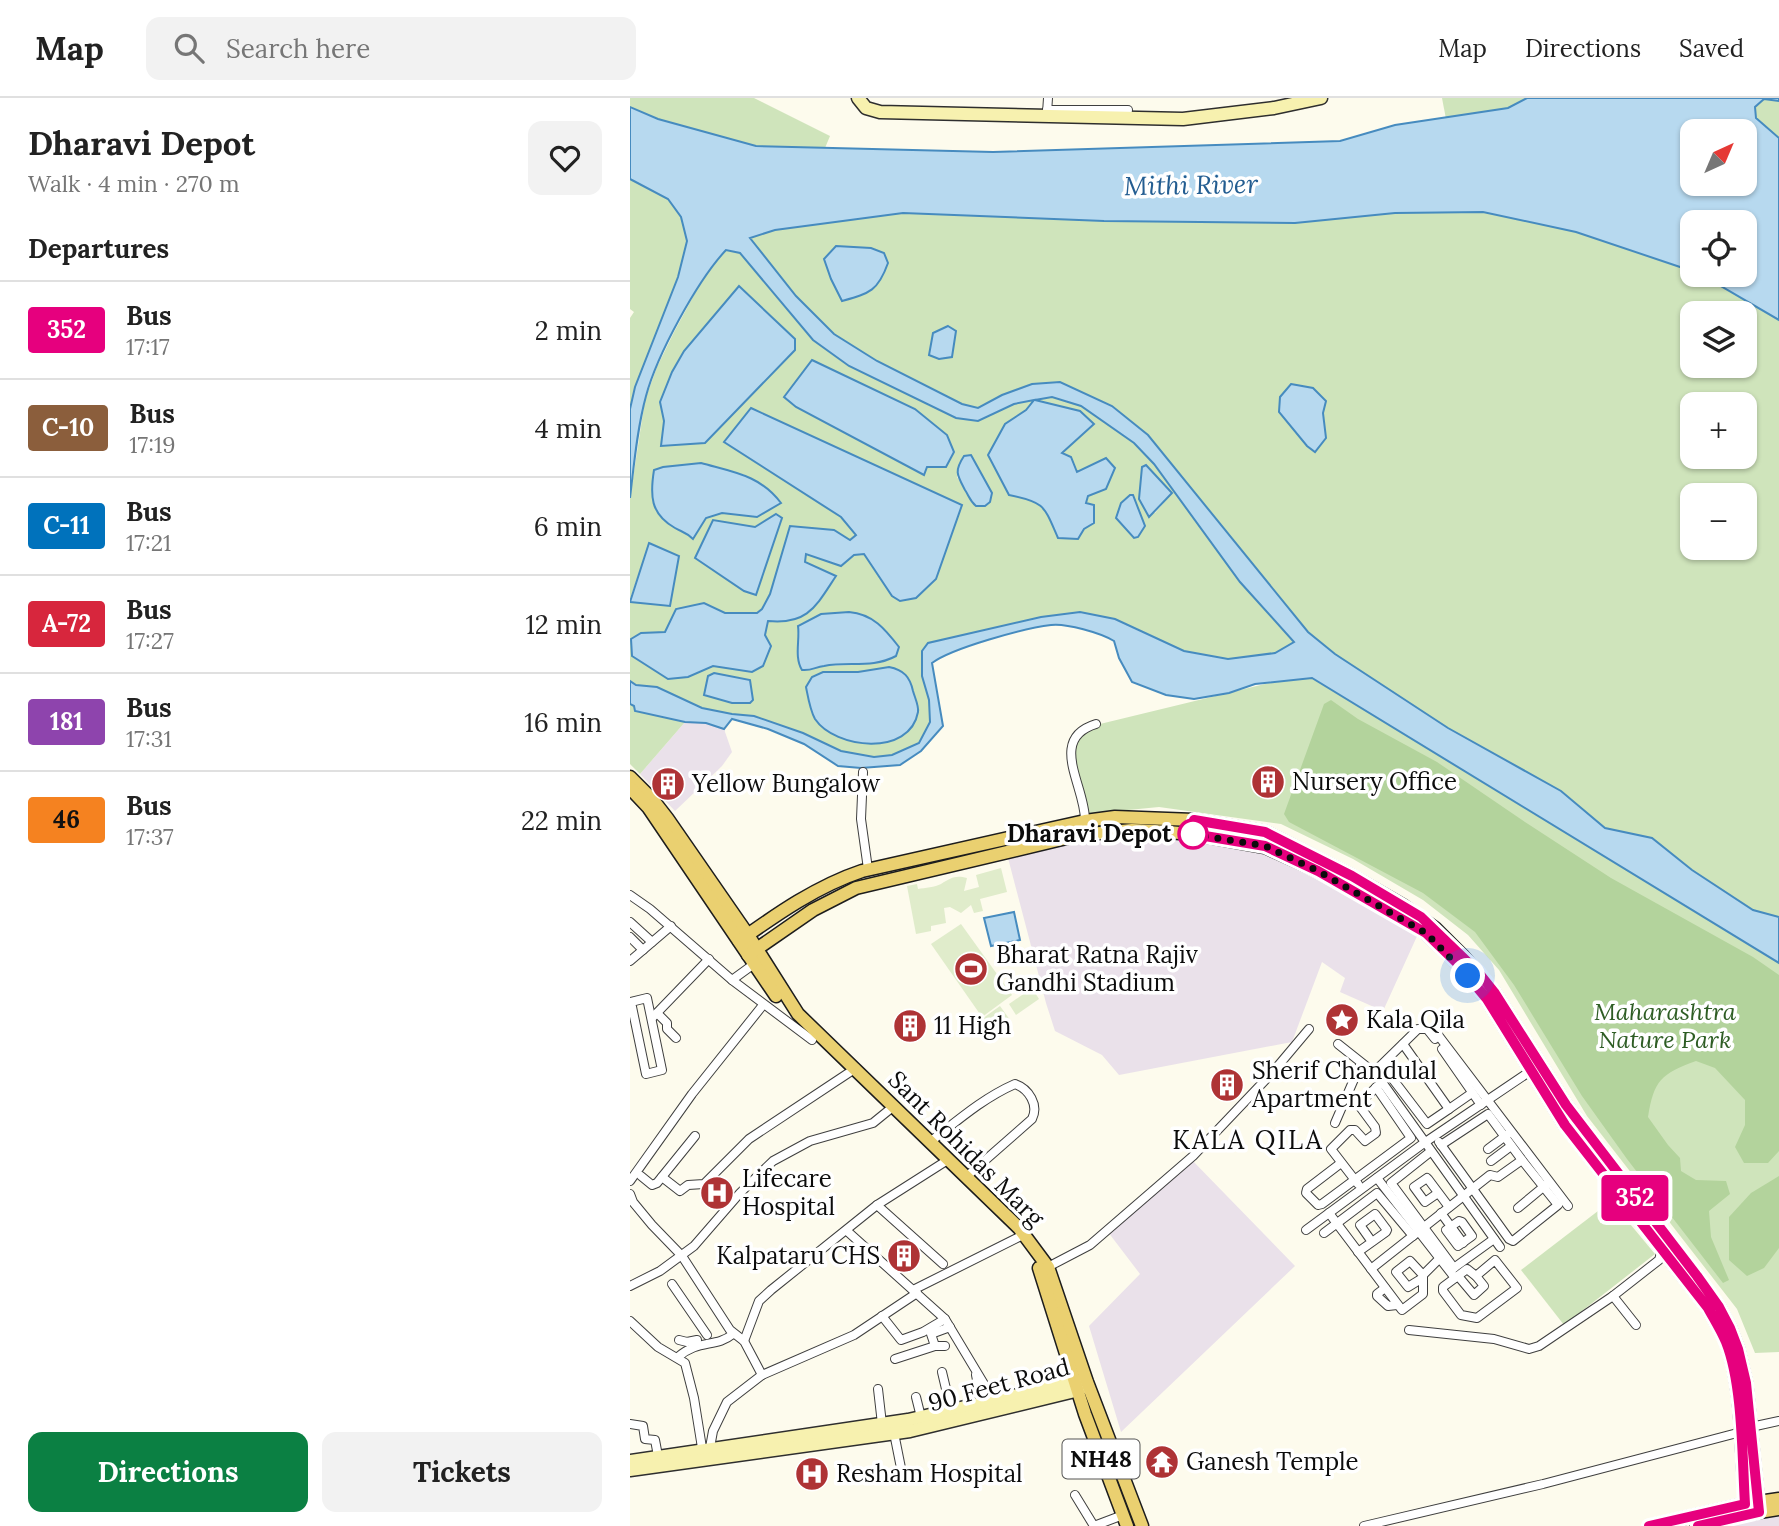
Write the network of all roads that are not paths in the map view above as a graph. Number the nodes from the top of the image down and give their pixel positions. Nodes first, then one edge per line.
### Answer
1 (858, 98) edge
2 (1048, 98) edge
3 (1128, 98) edge
4 (1321, 98) edge
5 (1047, 113) junction
6 (1128, 114) junction
7 (1096, 724) dead end
8 (863, 772) dead end
9 (630, 777) edge
10 (630, 788) edge
11 (1085, 821) junction
12 (965, 847) junction
13 (930, 854) junction
14 (967, 861) junction
15 (867, 869) junction
16 (934, 869) junction
17 (630, 895) edge
18 (630, 922) edge
19 (671, 926) junction
20 (630, 937) edge
21 (743, 938) junction
22 (652, 942) junction
23 (643, 950) junction
24 (753, 956) junction
25 (709, 960) junction
26 (630, 961) edge
27 (732, 980) junction
28 (763, 1005) junction
29 (655, 1016) junction
30 (1309, 1029) dead end
31 (1435, 1031) dead end
32 (676, 1038) dead end
33 (812, 1040) junction
34 (1338, 1044) dead end
35 (1402, 1044) junction
36 (1362, 1063) junction
37 (1382, 1065) junction
38 (1535, 1068) junction
39 (853, 1070) junction
40 (1373, 1073) junction
41 (1379, 1085) junction
42 (1472, 1093) junction
43 (1484, 1103) junction
44 (887, 1105) junction
45 (1449, 1109) junction
46 (1335, 1124) dead end
47 (1508, 1135) junction
48 (695, 1136) dead end
49 (1435, 1136) junction
50 (930, 1142) junction
51 (1424, 1143) junction
52 (1441, 1145) junction
53 (1511, 1146) junction
54 (1489, 1149) dead end
55 (1430, 1152) junction
56 (1522, 1160) junction
57 (1491, 1161) dead end
58 (943, 1163) junction
59 (1341, 1163) junction
60 (641, 1176) dead end
61 (662, 1177) junction
62 (966, 1177) junction
63 (1377, 1178) junction
64 (630, 1181) edge
65 (1355, 1181) junction
66 (1546, 1184) junction
67 (1472, 1188) junction
68 (1363, 1189) junction
69 (1438, 1193) dead end
70 (630, 1194) edge
71 (1463, 1196) junction
72 (1392, 1197) junction
73 (985, 1200) junction
74 (877, 1206) junction
75 (1568, 1206) dead end
76 (1518, 1208) dead end
77 (1445, 1210) junction
78 (1329, 1213) junction
79 (1336, 1224) junction
80 (1306, 1230) dead end
81 (847, 1231) junction
82 (1418, 1231) junction
83 (1324, 1233) dead end
84 (1019, 1237) junction
85 (1494, 1239) junction
86 (1429, 1240) junction
87 (1372, 1242) dead end
88 (1463, 1243) dead end
89 (1666, 1245) junction
90 (1500, 1247) dead end
91 (1358, 1252) junction
92 (682, 1256) junction
93 (1440, 1259) junction
94 (943, 1264) dead end
95 (1044, 1269) junction
96 (1370, 1269) junction
97 (1454, 1273) junction
98 (1476, 1276) junction
99 (672, 1284) dead end
100 (630, 1286) edge
101 (915, 1292) junction
102 (1613, 1296) junction
103 (883, 1316) junction
104 (944, 1319) junction
105 (630, 1321) edge
106 (1636, 1325) dead end
107 (950, 1327) junction
108 (1409, 1330) dead end
109 (732, 1332) junction
110 (707, 1335) junction
111 (744, 1341) junction
112 (685, 1344) junction
113 (934, 1346) junction
114 (945, 1346) dead end
115 (678, 1357) junction
116 (895, 1359) dead end
117 (943, 1372) dead end
118 (762, 1375) junction
119 (977, 1376) junction
120 (1080, 1385) junction
121 (878, 1388) dead end
122 (979, 1390) dead end
123 (916, 1397) dead end
124 (997, 1405) junction
125 (952, 1410) junction
126 (921, 1417) junction
127 (1779, 1421) edge
128 (630, 1424) edge
129 (882, 1424) junction
130 (909, 1426) junction
131 (1746, 1430) junction
132 (865, 1432) junction
133 (894, 1433) junction
134 (706, 1454) junction
135 (658, 1457) junction
136 (633, 1465) edge
137 (1120, 1467) junction
138 (901, 1468) dead end
139 (1106, 1472) junction
140 (1075, 1495) dead end
141 (1779, 1499) edge
142 (1752, 1508) junction
143 (1779, 1509) edge
144 (1413, 1514) junction
145 (1132, 1523) edge
146 (1364, 1526) edge
147 (1415, 1526) edge
148 (1650, 1526) edge
149 (1698, 1526) edge

1 - 5 main road
2 - 5 street
3 - 6 street
4 - 6 main road
5 - 6 main road
7 - 11 street
8 - 15 street
9 - 21 main road
10 - 21 main road
11 - 12 main road
11 - 38 main road
12 - 13 main road
12 - 14 main road
13 - 15 main road
13 - 16 main road
14 - 16 main road
14 - 38 main road
15 - 21 main road
16 - 24 main road
17 - 19 street
18 - 22 street
19 - 22 street
19 - 25 street
20 - 23 street
21 - 24 main road
22 - 23 street
23 - 26 street
24 - 27 street
24 - 33 main road, Sant Rohidas Marg
24 - 39 main road, Sant Rohidas Marg
25 - 27 street
25 - 29 street
27 - 28 street
28 - 33 street
28 - 64 street
29 - 29 street
29 - 32 street
30 - 95 street
31 - 43 street
33 - 39 main road, Sant Rohidas Marg
34 - 36 street
35 - 37 street
35 - 42 street
35 - 45 street
36 - 40 street
36 - 46 street
37 - 40 street
37 - 45 street
38 - 43 street
38 - 89 main road
39 - 44 main road, Sant Rohidas Marg
39 - 61 street
40 - 41 street
41 - 51 street
41 - 59 street
41 - 65 street
42 - 43 street
42 - 45 street
43 - 47 street
43 - 49 street
44 - 50 main road, Sant Rohidas Marg
44 - 58 main road, Sant Rohidas Marg
44 - 92 street
47 - 52 street
47 - 53 street
47 - 54 street
47 - 66 street
48 - 61 street
49 - 51 street
49 - 52 street
50 - 62 main road, Sant Rohidas Marg
50 - 62 street
51 - 55 street
51 - 63 street
52 - 67 street
53 - 56 street
53 - 57 street
55 - 71 street
55 - 72 street
56 - 66 street
56 - 67 street
58 - 73 main road, Sant Rohidas Marg
58 - 74 street
59 - 65 street
59 - 65 street
60 - 61 street
62 - 73 main road, Sant Rohidas Marg
63 - 68 street
63 - 72 street
65 - 68 street
66 - 67 street
66 - 75 street
66 - 76 street
67 - 71 street
68 - 78 street
69 - 77 street
70 - 92 street
71 - 77 street
71 - 85 street
72 - 79 street
72 - 82 street
73 - 84 main road, Sant Rohidas Marg
73 - 95 main road, Sant Rohidas Marg
74 - 81 street
74 - 94 street
77 - 82 street
77 - 88 street
78 - 79 street
78 - 80 street
79 - 83 street
79 - 91 street
81 - 101 street
81 - 111 street
82 - 86 street
82 - 96 street
84 - 95 main road, Sant Rohidas Marg
84 - 101 street
85 - 90 street
85 - 97 street
86 - 93 street
86 - 97 street
87 - 91 street
89 - 102 street
89 - 131 main road
91 - 96 street
92 - 100 street
92 - 109 street
93 - 96 street
93 - 97 street
95 - 120 main road, Sant Rohidas Marg
97 - 98 street
97 - 98 street
97 - 98 street
99 - 110 street
101 - 103 street
101 - 104 street
102 - 106 street
102 - 108 street
103 - 104 street
103 - 118 street
104 - 107 street
105 - 115 street
107 - 113 street
107 - 119 street
109 - 110 street
109 - 111 street
109 - 112 street
110 - 112 street
111 - 118 street
112 - 115 street
113 - 114 street
113 - 116 street
115 - 134 street
117 - 125 street
118 - 134 street
119 - 122 street
119 - 124 street
120 - 124 main road, 90 Feet Road
120 - 137 main road, Sant Rohidas Marg
120 - 139 main road, Sant Rohidas Marg / NH48
121 - 129 street
123 - 126 street
124 - 125 main road, 90 Feet Road
124 - 130 main road, 90 Feet Road
125 - 126 main road, 90 Feet Road
126 - 130 main road, 90 Feet Road
127 - 131 street
128 - 135 street
129 - 130 main road, 90 Feet Road
129 - 132 main road, 90 Feet Road
130 - 133 main road, 90 Feet Road
131 - 142 main road
131 - 144 street
132 - 133 main road, 90 Feet Road
132 - 134 main road, 90 Feet Road
133 - 138 street
134 - 135 main road, 90 Feet Road
134 - 136 main road, 90 Feet Road
135 - 136 main road, 90 Feet Road
137 - 139 main road
137 - 145 main road, Sant Rohidas Marg
139 - 145 main road, Sant Rohidas Marg / NH48
140 - 145 street
141 - 142 main road
142 - 143 main road
142 - 148 main road
142 - 149 main road
144 - 146 street
144 - 147 street

